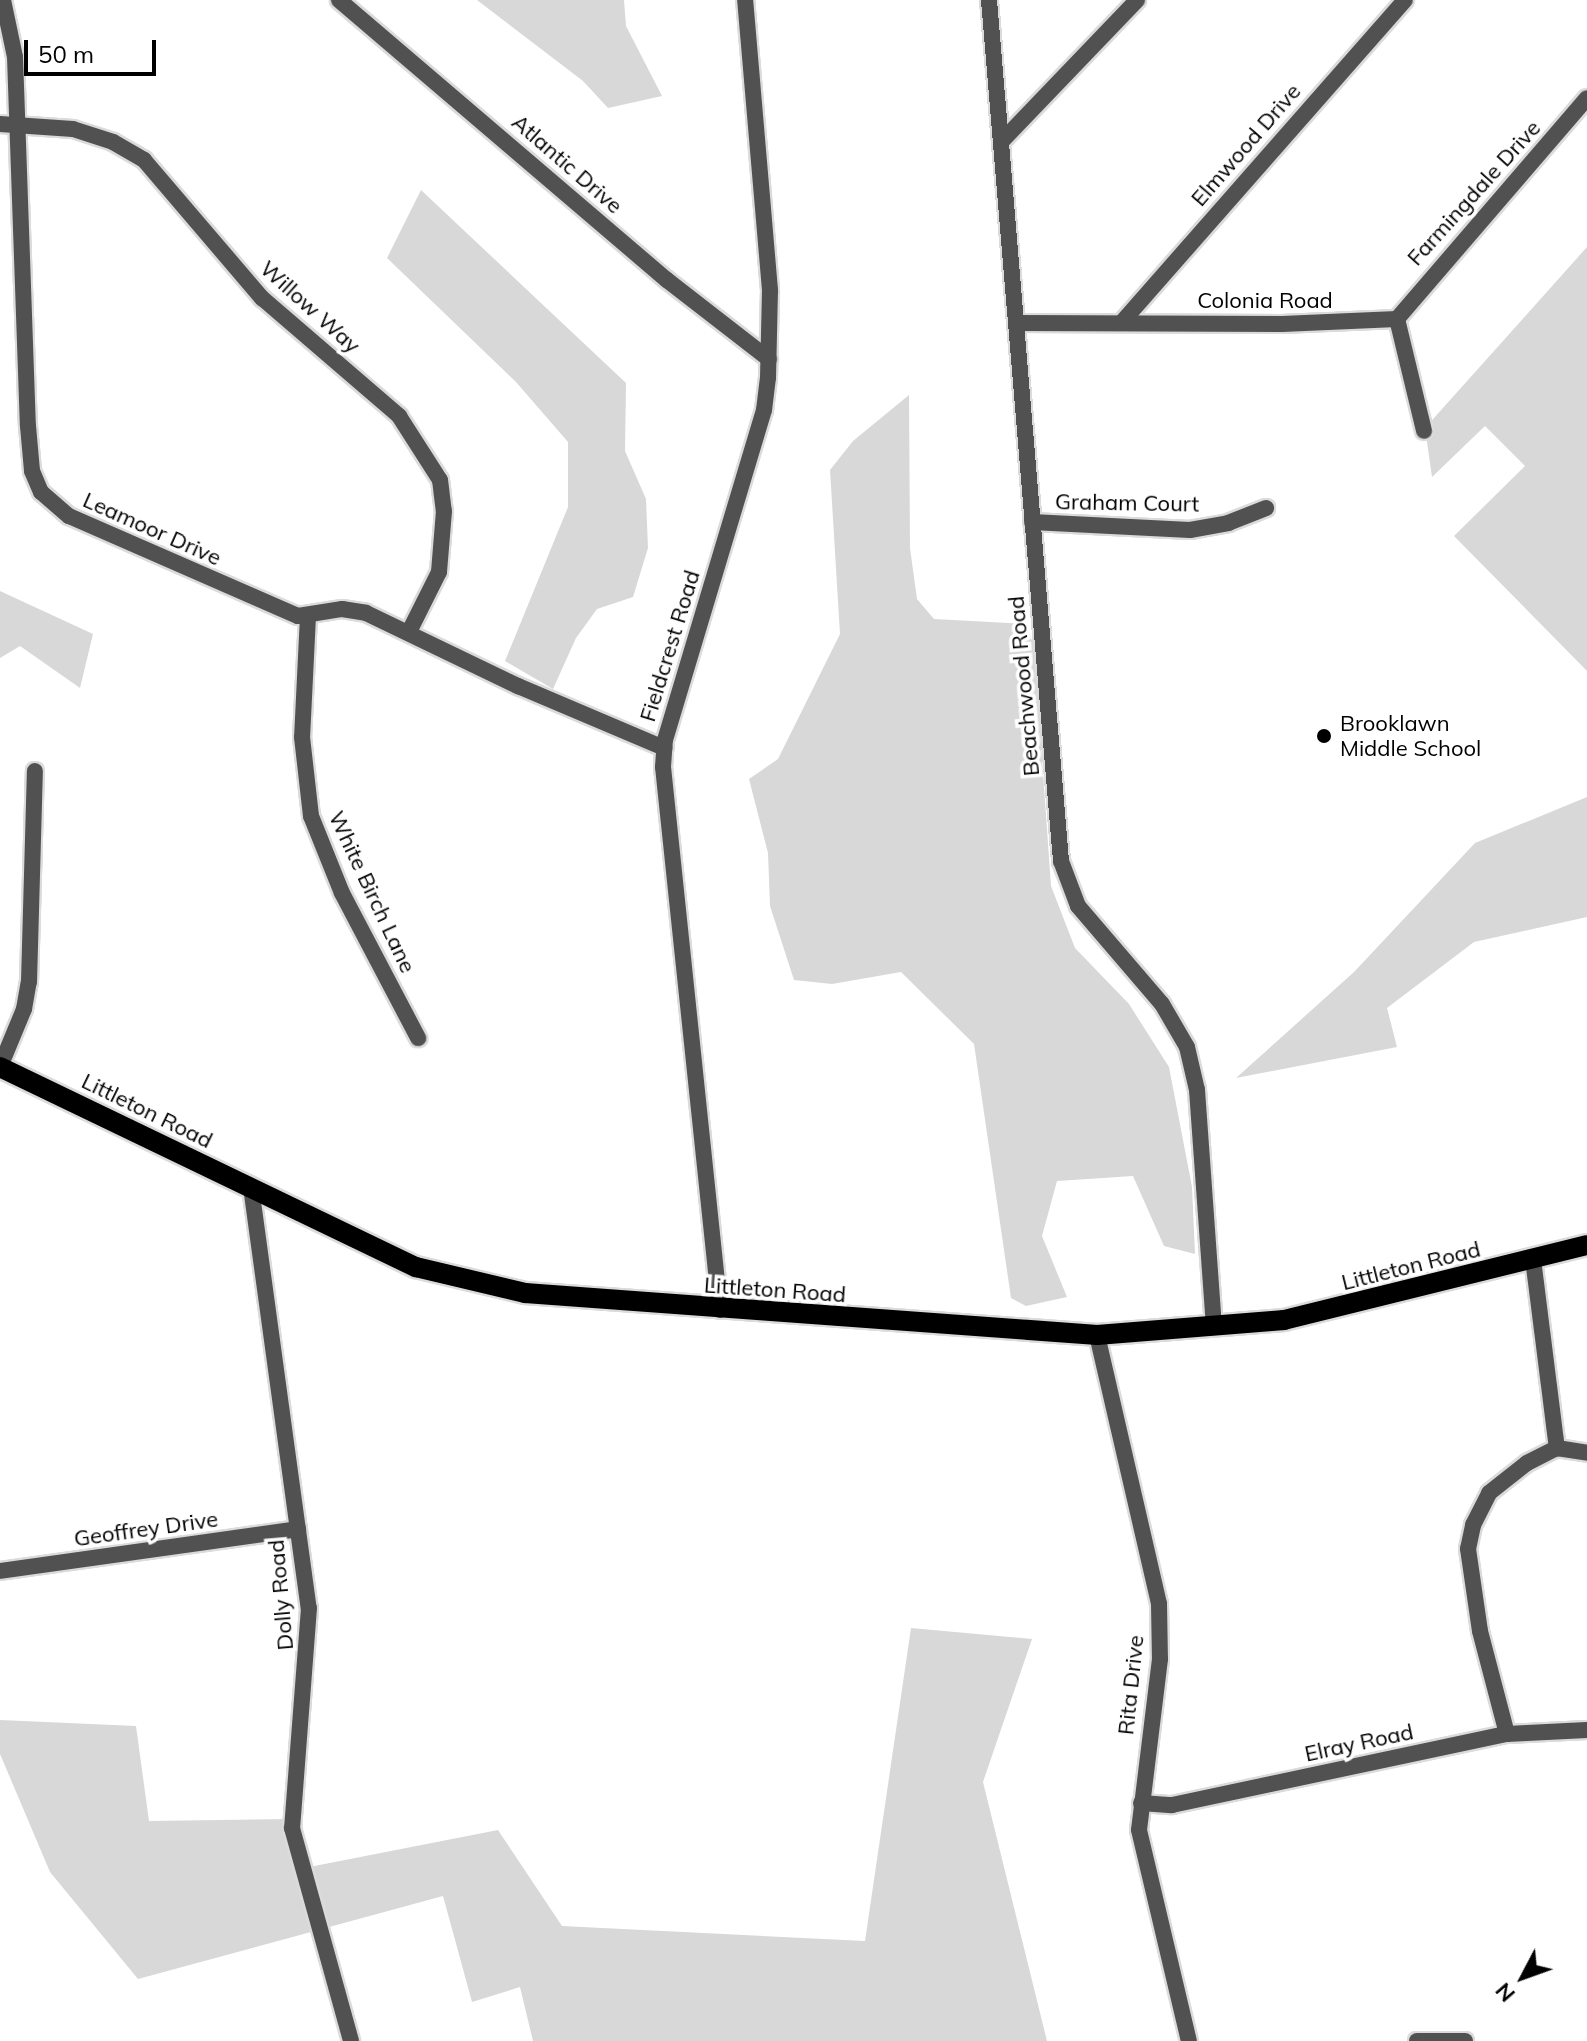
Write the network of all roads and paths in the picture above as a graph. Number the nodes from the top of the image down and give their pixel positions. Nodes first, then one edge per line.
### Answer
1 (3, 0) edge
2 (339, 0) edge
3 (745, 0) edge
4 (989, 0) edge
5 (1137, 0) edge
6 (1405, 0) edge
7 (1587, 98) edge
8 (0, 124) edge
9 (19, 124) junction
10 (1002, 141) junction
11 (1397, 319) junction
12 (1123, 321) junction
13 (1018, 323) junction
14 (769, 359) junction
15 (1424, 431) dead end
16 (1266, 508) dead end
17 (1032, 522) junction
18 (308, 616) junction
19 (409, 632) junction
20 (664, 748) junction
21 (35, 771) dead end
22 (418, 1038) dead end
23 (0, 1067) edge
24 (251, 1187) junction
25 (1587, 1245) edge
26 (1533, 1259) junction
27 (720, 1310) junction
28 (1214, 1325) junction
29 (1097, 1335) junction
30 (1557, 1448) junction
31 (1587, 1453) edge
32 (298, 1529) junction
33 (0, 1571) edge
34 (1587, 1730) edge
35 (1507, 1734) junction
36 (1141, 1803) junction
37 (351, 2041) edge
38 (1189, 2041) edge
39 (1417, 2041) edge
40 (1465, 2041) edge

1 - 9 street, Leamoor Drive
2 - 14 street, Atlantic Drive
3 - 14 street, Fieldcrest Road
4 - 10 street, Beachwood Road
5 - 10 street
6 - 12 street, Elmwood Drive
7 - 11 street, Farmingdale Drive
8 - 9 street, Willow Way
9 - 18 street, Leamoor Drive
9 - 19 street, Willow Way
10 - 13 street, Beachwood Road
11 - 12 street, Colonia Road
11 - 15 street
12 - 13 street, Colonia Road
13 - 17 street, Beachwood Road
14 - 20 street, Fieldcrest Road
16 - 17 street, Graham Court
17 - 28 street, Beachwood Road
18 - 19 street, Leamoor Drive
18 - 22 street, White Birch Lane
19 - 20 street, Leamoor Drive
20 - 27 street, Fieldcrest Road
21 - 23 street
23 - 24 main road, Littleton Road
24 - 27 main road, Littleton Road
24 - 32 street, Dolly Road
25 - 26 main road, Littleton Road
26 - 28 main road, Littleton Road
26 - 30 street
27 - 29 main road, Littleton Road
28 - 29 main road, Littleton Road
29 - 36 street, Rita Drive
30 - 31 street
30 - 35 street
32 - 33 street, Geoffrey Drive
32 - 37 street, Dolly Road
34 - 35 street, Elray Road
35 - 36 street, Elray Road
36 - 38 street, Rita Drive
39 - 40 street

